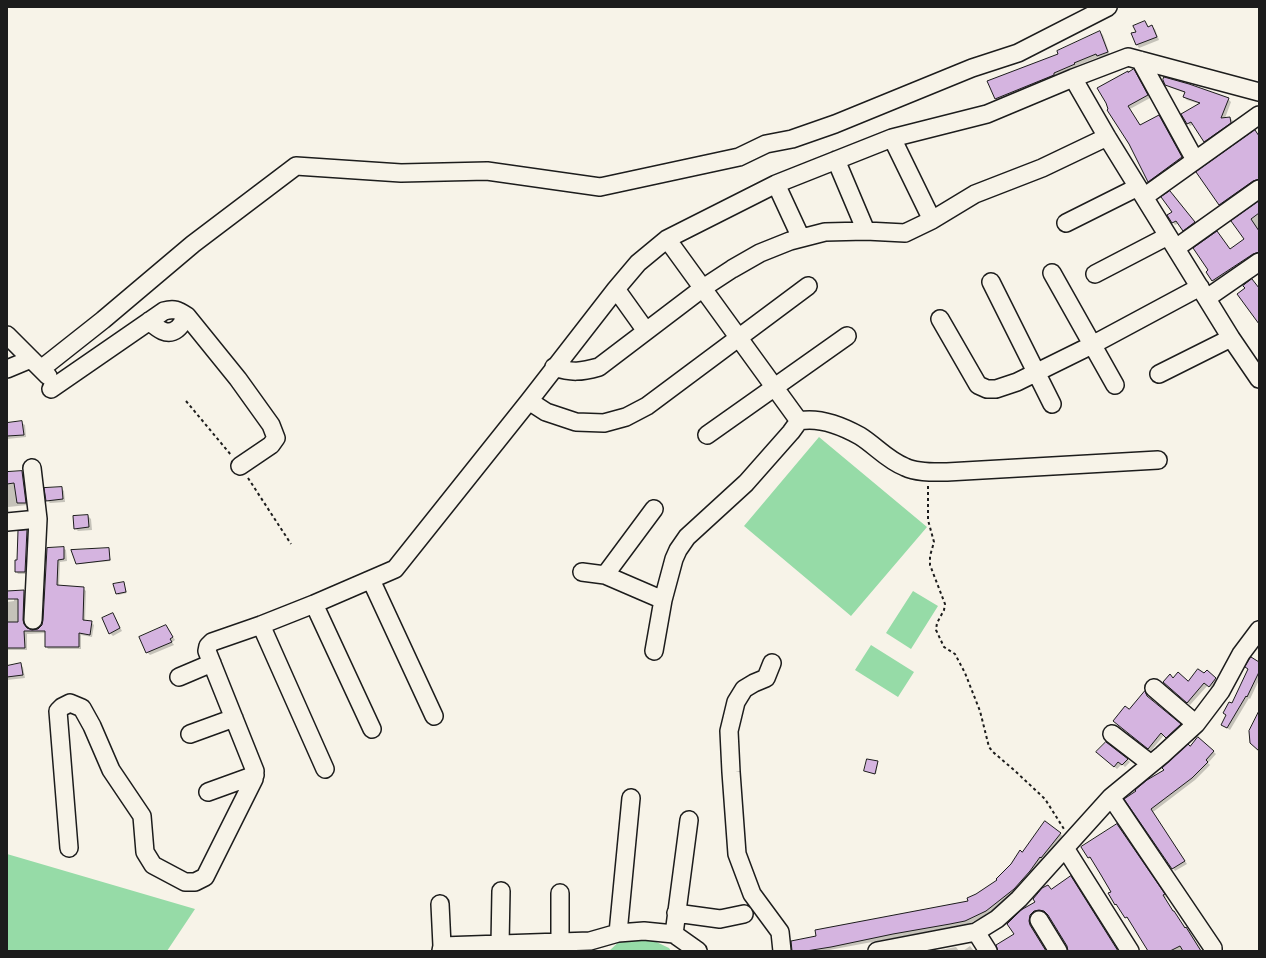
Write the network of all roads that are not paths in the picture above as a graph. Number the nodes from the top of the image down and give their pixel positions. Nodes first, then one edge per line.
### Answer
1 (1108, 7) edge
2 (1140, 60) junction
3 (1073, 78) junction
4 (1259, 92) edge
5 (1259, 115) edge
6 (892, 138) junction
7 (1107, 138) junction
8 (836, 160) junction
9 (1195, 160) junction
10 (776, 184) junction
11 (1259, 189) edge
12 (1141, 192) junction
13 (932, 220) junction
14 (1066, 223) dead end
15 (866, 231) junction
16 (801, 238) junction
17 (667, 239) junction
18 (1172, 242) junction
19 (1257, 266) edge
20 (1052, 273) dead end
21 (1095, 274) dead end
22 (991, 282) dead end
23 (808, 286) dead end
24 (703, 288) junction
25 (616, 289) junction
26 (1203, 293) junction
27 (940, 319) dead end
28 (646, 331) junction
29 (7, 335) edge
30 (847, 336) dead end
31 (738, 338) junction
32 (1231, 338) junction
33 (1092, 344) junction
34 (36, 364) junction
35 (554, 367) junction
36 (7, 369) edge
37 (1036, 371) junction
38 (1159, 374) dead end
39 (1259, 379) edge
40 (1115, 385) dead end
41 (774, 388) junction
42 (529, 401) junction
43 (1052, 404) dead end
44 (799, 421) junction
45 (708, 435) dead end
46 (1158, 460) dead end
47 (240, 466) dead end
48 (32, 468) dead end
49 (654, 509) dead end
50 (38, 519) junction
51 (7, 522) edge
52 (582, 572) dead end
53 (605, 575) junction
54 (371, 580) junction
55 (663, 600) junction
56 (314, 604) junction
57 (33, 620) dead end
58 (261, 625) junction
59 (1259, 630) edge
60 (654, 651) dead end
61 (212, 663) junction
62 (772, 663) dead end
63 (179, 677) dead end
64 (1154, 688) dead end
65 (434, 716) dead end
66 (234, 718) junction
67 (1196, 724) junction
68 (372, 729) dead end
69 (190, 734) dead end
70 (1112, 734) dead end
71 (1151, 764) junction
72 (325, 769) dead end
73 (255, 775) junction
74 (208, 792) dead end
75 (1111, 797) junction
76 (630, 798) dead end
77 (689, 820) dead end
78 (1068, 844) junction
79 (69, 848) dead end
80 (501, 892) dead end
81 (560, 893) dead end
82 (440, 904) dead end
83 (676, 913) junction
84 (744, 914) dead end
85 (1039, 920) dead end
86 (976, 932) junction
87 (618, 933) junction
88 (674, 934) junction
89 (560, 943) junction
90 (500, 945) junction
91 (914, 948) edge
92 (442, 949) edge
93 (698, 951) edge
94 (782, 951) edge
95 (877, 951) edge
96 (988, 951) edge
97 (1058, 951) edge
98 (1130, 951) edge
99 (1213, 951) edge

1 - 34 street
2 - 3 street
2 - 4 street
2 - 9 street
3 - 6 street
3 - 7 street
5 - 9 street
6 - 8 street
6 - 13 street
7 - 12 street
7 - 13 street
8 - 10 street
8 - 15 street
9 - 12 street
10 - 16 street
10 - 17 street
11 - 18 street
12 - 14 street
12 - 18 street
13 - 15 street
15 - 16 street
16 - 24 street
17 - 24 street
17 - 25 street
18 - 21 street
18 - 26 street
19 - 26 street
20 - 33 street
22 - 37 street
23 - 31 street
24 - 28 street
24 - 31 street
25 - 28 street
25 - 35 street
26 - 32 street
26 - 33 street
27 - 37 street
28 - 35 street
29 - 34 street
30 - 41 street
31 - 41 street
31 - 42 street
32 - 38 street
32 - 39 street
33 - 37 street
33 - 40 street
34 - 36 street
34 - 47 street
35 - 42 street
37 - 43 street
41 - 44 street
41 - 45 street
42 - 54 street
44 - 46 street
44 - 55 street
48 - 50 street
49 - 53 street
50 - 51 street
50 - 57 street
52 - 53 street
53 - 55 street
54 - 56 street
54 - 65 street
55 - 60 street
56 - 58 street
56 - 68 street
58 - 61 street
58 - 72 street
59 - 67 street
61 - 63 street
61 - 66 street
62 - 94 street
64 - 67 street
66 - 69 street
66 - 73 street
67 - 71 street
70 - 71 street
71 - 75 street
73 - 74 street
73 - 79 street
75 - 78 street
75 - 99 street
76 - 87 street
77 - 83 street
78 - 86 street
78 - 98 street
80 - 90 street
81 - 89 street
82 - 92 street
83 - 84 street
83 - 88 street
85 - 97 street
86 - 91 street
86 - 96 street
87 - 88 street
87 - 89 street
88 - 93 street
89 - 90 street
90 - 92 street
91 - 95 street

